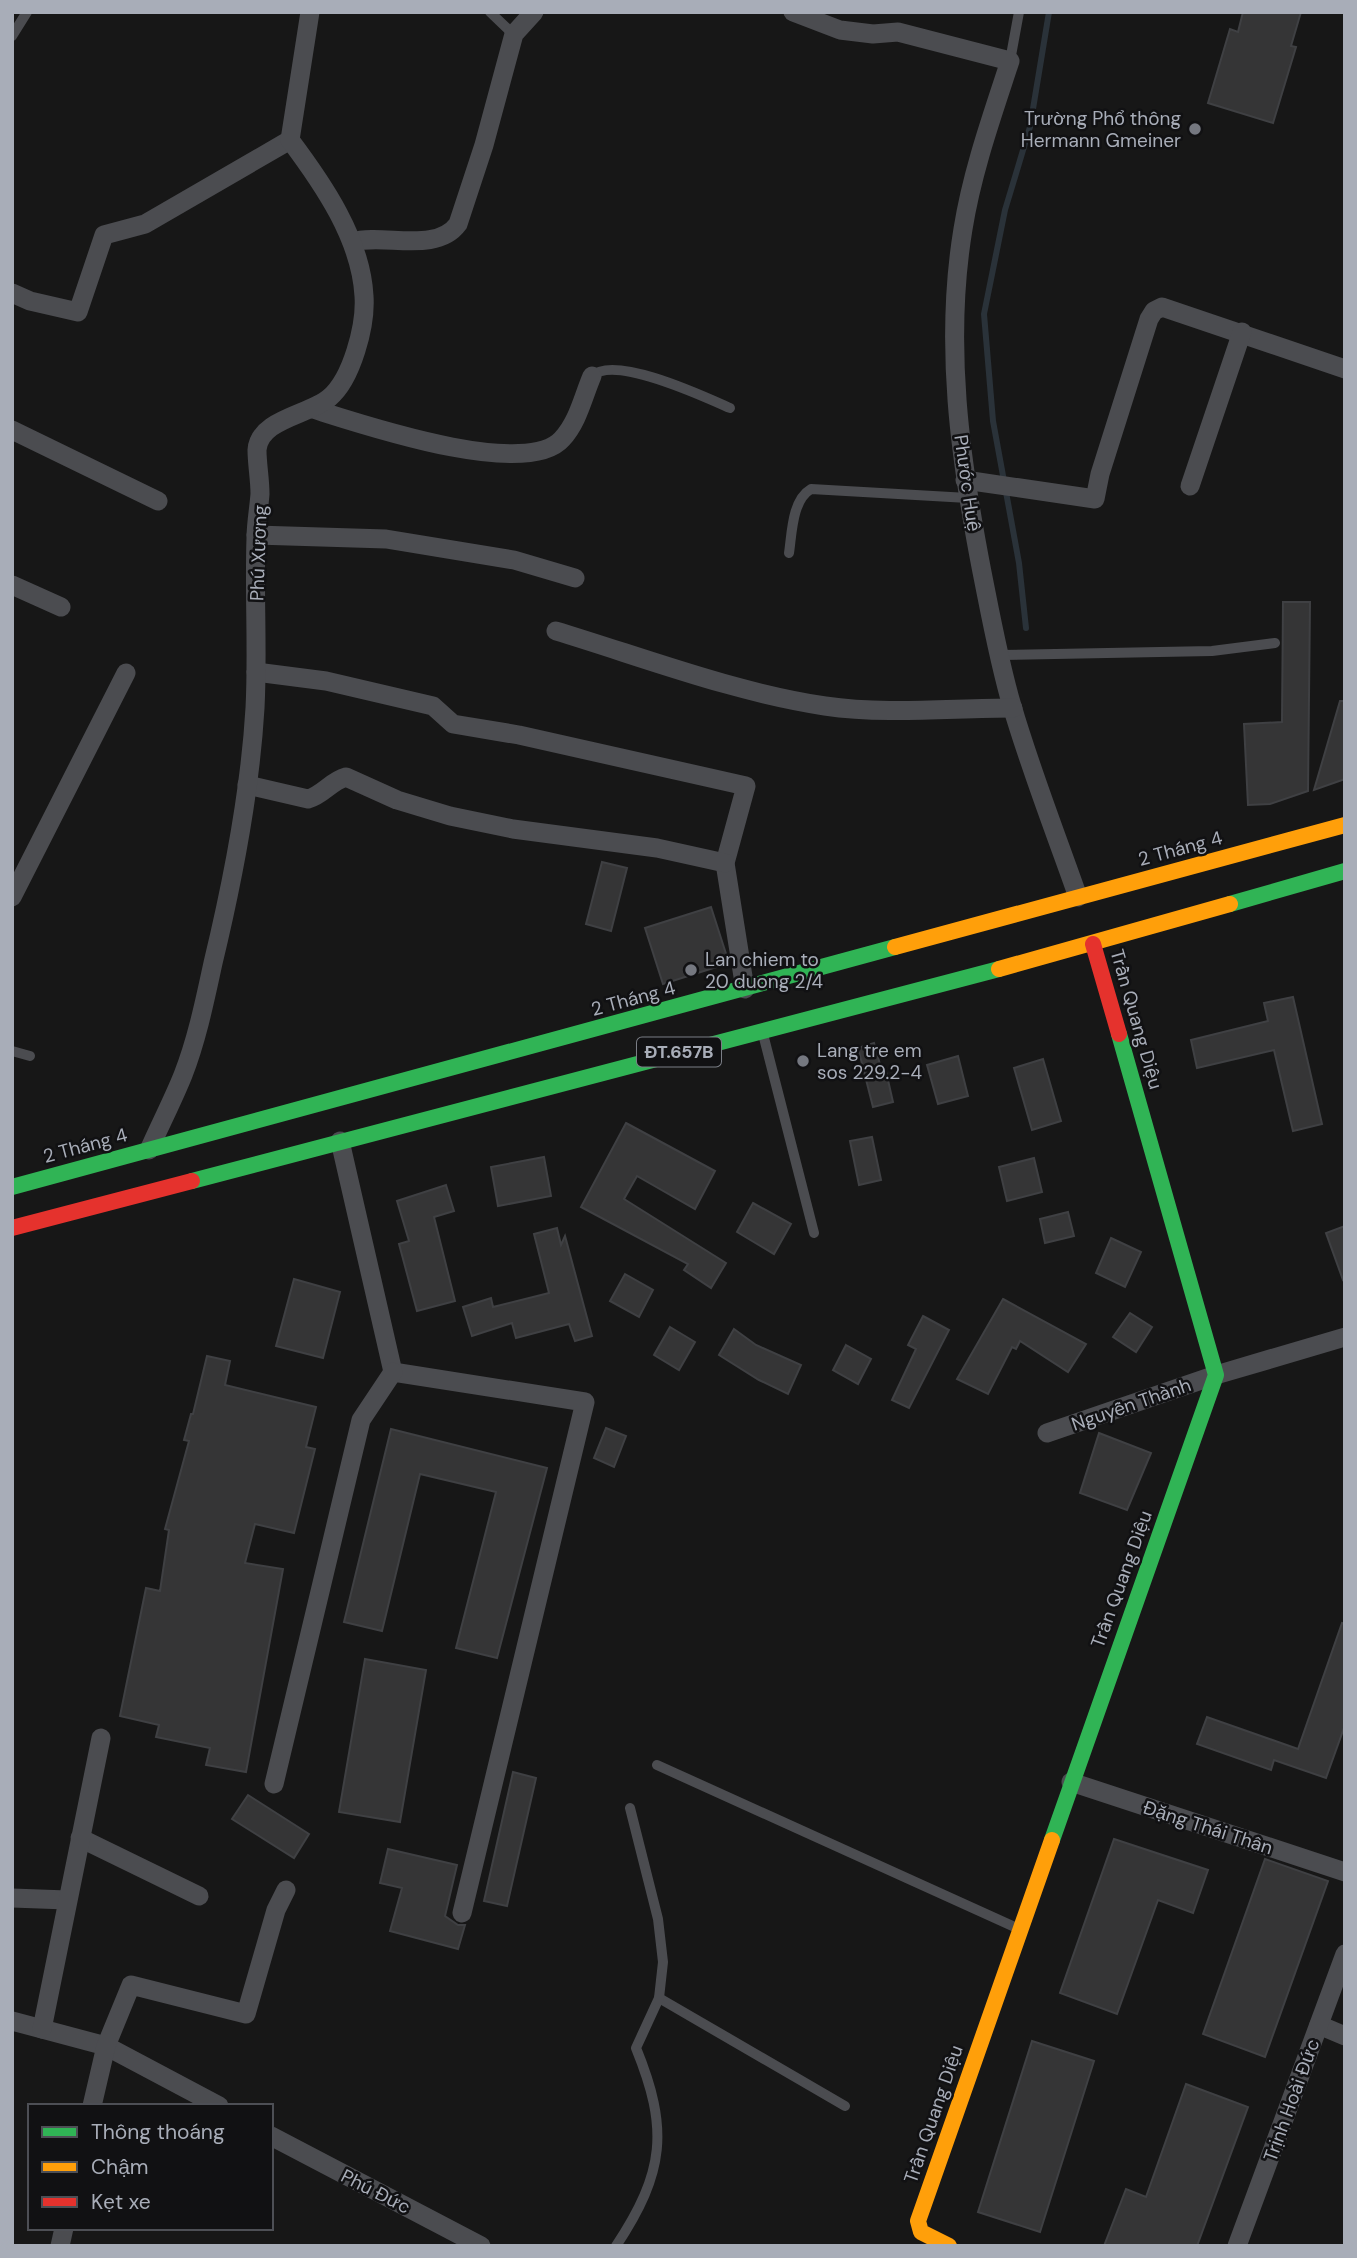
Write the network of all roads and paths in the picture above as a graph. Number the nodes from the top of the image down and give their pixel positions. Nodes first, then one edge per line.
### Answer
1 (27, 12) edge
2 (310, 12) edge
3 (490, 12) edge
4 (534, 12) edge
5 (793, 12) edge
6 (1019, 12) edge
7 (514, 35) junction
8 (12, 36) edge
9 (1010, 61) junction
10 (290, 139) junction
11 (352, 242) junction
12 (12, 293) edge
13 (1241, 332) junction
14 (1345, 369) edge
15 (592, 376) joint
16 (730, 408) dead end
17 (313, 409) junction
18 (12, 430) edge
19 (1190, 486) dead end
20 (967, 489) junction
21 (158, 502) dead end
22 (256, 535) junction
23 (789, 553) dead end
24 (575, 578) dead end
25 (12, 584) edge
26 (61, 607) dead end
27 (556, 631) dead end
28 (1275, 643) dead end
29 (999, 655) junction
30 (256, 672) junction
31 (126, 673) dead end
32 (1013, 708) junction
33 (247, 785) junction
34 (1345, 825) edge
35 (725, 863) junction
36 (1345, 871) edge
37 (12, 897) edge
38 (1078, 897) junction
39 (1093, 944) junction
40 (745, 989) junction
41 (762, 1030) junction
42 (12, 1051) edge
43 (30, 1056) dead end
44 (340, 1141) junction
45 (149, 1150) junction
46 (12, 1187) edge
47 (12, 1228) edge
48 (814, 1233) dead end
49 (1345, 1337) edge
50 (393, 1372) junction
51 (1216, 1375) junction
52 (1047, 1433) dead end
53 (101, 1738) dead end
54 (657, 1765) dead end
55 (1071, 1782) junction
56 (274, 1784) dead end
57 (630, 1808) dead end
58 (80, 1838) junction
59 (1345, 1872) edge
60 (286, 1890) dead end
61 (199, 1895) dead end
62 (12, 1898) edge
63 (67, 1900) junction
64 (462, 1913) dead end
65 (1019, 1928) junction
66 (1345, 1954) edge
67 (659, 1998) junction
68 (12, 2021) edge
69 (1318, 2025) junction
70 (42, 2029) junction
71 (1345, 2036) edge
72 (106, 2046) junction
73 (92, 2104) edge
74 (215, 2104) edge
75 (845, 2106) dead end
76 (273, 2137) edge
77 (481, 2246) edge
78 (617, 2246) edge
79 (949, 2246) edge
80 (1237, 2246) edge

1 - 8 lane
2 - 10 street
3 - 7 lane
4 - 7 street
5 - 9 street
6 - 9 lane
7 - 11 street
9 - 20 street, Phước Huệ
10 - 11 street, Phú Xương
10 - 12 street
11 - 17 street, Phú Xương
13 - 14 street
13 - 19 street
13 - 20 street
15 - 16 lane
15 - 17 street
17 - 22 street, Phú Xương
18 - 21 street
20 - 23 lane
20 - 29 street, Phước Huệ
22 - 24 street
22 - 30 street, Phú Xương
25 - 26 street
27 - 32 street
28 - 29 lane
29 - 32 street, Phước Huệ
30 - 33 street, Phú Xương
30 - 35 street
31 - 37 street
32 - 38 street, Phước Huệ
33 - 35 street
33 - 45 street, Phú Xương
34 - 38 main road, 2 Tháng 4 / ĐT.657B
35 - 40 street
36 - 39 main road, ĐT.657B
38 - 40 main road, 2 Tháng 4 / ĐT.657B
39 - 41 main road, ĐT.657B
39 - 51 main road, Trần Quang Diệu
40 - 45 main road, 2 Tháng 4 / ĐT.657B
41 - 44 main road, ĐT.657B
41 - 48 lane
42 - 43 lane
44 - 47 main road, ĐT.657B
44 - 50 street
45 - 46 main road, 2 Tháng 4 / ĐT.657B
49 - 51 street, Nguyễn Thành
50 - 56 street
50 - 64 street
51 - 52 street, Nguyễn Thành
51 - 55 main road, Trần Quang Diệu
53 - 58 street
54 - 65 lane
55 - 59 street, Đặng Thái Thân
55 - 65 main road, Trần Quang Diệu
57 - 67 lane
58 - 61 street
58 - 63 street
60 - 72 street
62 - 63 street
63 - 70 street
65 - 79 main road, Trần Quang Diệu
66 - 69 street, Trịnh Hoài Đức
67 - 75 lane
67 - 78 lane
68 - 70 street
69 - 71 street
69 - 80 street, Trịnh Hoài Đức
70 - 72 street
72 - 73 street
72 - 74 street
76 - 77 street, Phú Đức

